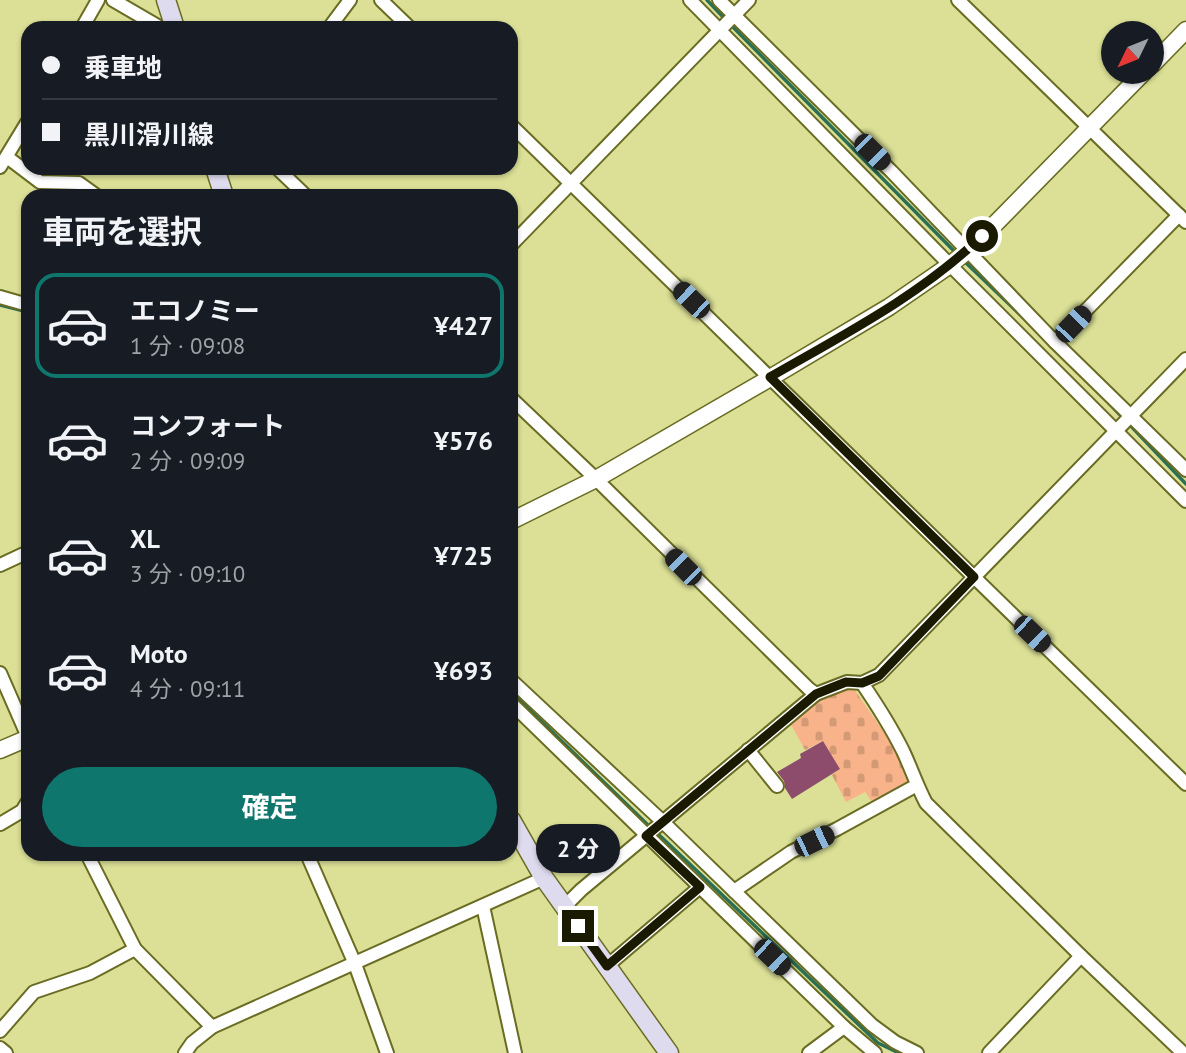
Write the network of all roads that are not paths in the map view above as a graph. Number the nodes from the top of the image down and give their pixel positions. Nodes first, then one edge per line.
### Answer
1 (98, 0) edge
2 (113, 0) edge
3 (166, 0) edge
4 (350, 0) edge
5 (381, 0) edge
6 (690, 0) edge
7 (719, 0) edge
8 (749, 0) edge
9 (958, 0) edge
10 (735, 15) junction
11 (86, 21) edge
12 (149, 21) edge
13 (173, 21) edge
14 (334, 21) edge
15 (403, 21) edge
16 (720, 30) junction
17 (1186, 30) edge
18 (1164, 53) edge
19 (1132, 84) edge
20 (1088, 128) junction
21 (518, 132) edge
22 (21, 133) edge
23 (4, 162) edge
24 (21, 172) edge
25 (26, 175) edge
26 (284, 175) edge
27 (571, 184) junction
28 (87, 189) edge
29 (299, 189) edge
30 (1182, 218) edge
31 (518, 238) edge
32 (967, 251) junction
33 (952, 263) junction
34 (0, 297) edge
35 (21, 303) edge
36 (1055, 342) junction
37 (1186, 359) edge
38 (770, 377) junction
39 (518, 405) edge
40 (1131, 416) junction
41 (1117, 431) junction
42 (1186, 470) edge
43 (596, 479) junction
44 (1186, 501) edge
45 (518, 518) edge
46 (21, 555) edge
47 (0, 565) edge
48 (974, 577) junction
49 (0, 673) edge
50 (862, 683) junction
51 (518, 686) edge
52 (816, 694) junction
53 (518, 709) edge
54 (21, 722) edge
55 (21, 741) edge
56 (0, 750) edge
57 (748, 750) junction
58 (1186, 784) edge
59 (917, 785) junction
60 (777, 786) dead end
61 (21, 812) edge
62 (663, 821) junction
63 (0, 824) edge
64 (518, 832) edge
65 (646, 836) junction
66 (91, 861) edge
67 (310, 861) edge
68 (544, 878) junction
69 (700, 887) junction
70 (734, 891) junction
71 (482, 906) junction
72 (564, 907) junction
73 (135, 949) junction
74 (1082, 956) junction
75 (355, 964) junction
76 (607, 966) junction
77 (212, 1027) junction
78 (844, 1027) junction
79 (0, 1031) edge
80 (0, 1048) edge
81 (384, 1051) edge
82 (6, 1053) edge
83 (185, 1053) edge
84 (515, 1053) edge
85 (669, 1053) edge
86 (809, 1053) edge
87 (875, 1053) edge
88 (917, 1053) edge
89 (989, 1053) edge
90 (1183, 1053) edge

1 - 11 street
2 - 12 street
3 - 13 main road
4 - 14 street
5 - 15 street
6 - 16 street
7 - 10 street
8 - 10 street
9 - 20 street
10 - 16 street
10 - 32 street
16 - 27 street
16 - 33 street
17 - 18 street
19 - 20 street
20 - 30 street
20 - 32 street
21 - 27 street
22 - 23 street
23 - 24 street
25 - 28 street
26 - 29 street
27 - 31 street
27 - 38 street
30 - 36 street
32 - 33 street
32 - 36 street
33 - 38 street
33 - 41 street
34 - 35 street
36 - 40 street
37 - 40 street
38 - 43 street
38 - 48 street
39 - 43 street
40 - 41 street
40 - 42 street
41 - 44 street
41 - 48 street
43 - 45 street
43 - 52 street
46 - 47 street
48 - 50 street
48 - 58 street
49 - 54 street
50 - 52 street
50 - 59 street
51 - 62 street
52 - 57 street
53 - 65 street
55 - 56 street
57 - 60 street
57 - 62 street
59 - 70 street
59 - 74 street
61 - 63 street
62 - 65 street
62 - 70 street
64 - 68 main road
65 - 69 street
65 - 72 street
66 - 73 street
67 - 75 street
68 - 71 street
68 - 72 main road
69 - 76 street
69 - 78 street
70 - 88 street
71 - 75 street
71 - 84 street
72 - 76 main road
73 - 77 street
73 - 79 street
74 - 89 street
74 - 90 street
75 - 77 street
75 - 81 street
76 - 85 main road
77 - 83 street
78 - 86 street
78 - 87 street
80 - 82 street

